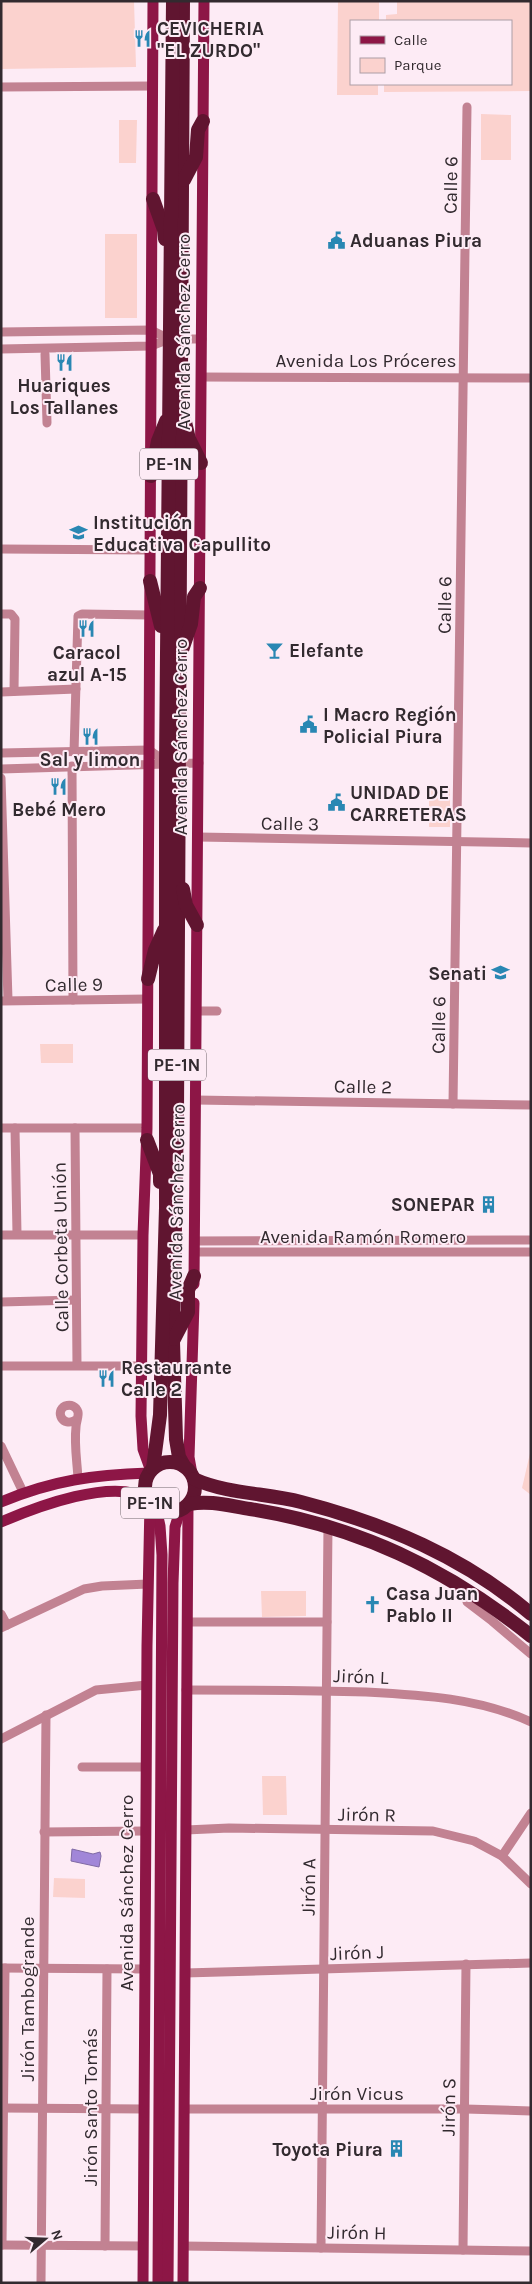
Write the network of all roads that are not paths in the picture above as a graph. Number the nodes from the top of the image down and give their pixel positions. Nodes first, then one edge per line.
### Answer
1 (153, 1) edge
2 (173, 1) edge
3 (183, 1) edge
4 (204, 1) edge
5 (153, 86) junction
6 (1, 87) edge
7 (467, 107) dead end
8 (203, 121) junction
9 (182, 186) junction
10 (153, 199) junction
11 (170, 264) junction
12 (105, 330) junction
13 (151, 330) junction
14 (1, 332) edge
15 (175, 339) junction
16 (202, 339) junction
17 (151, 346) junction
18 (105, 347) junction
19 (1, 349) edge
20 (45, 354) dead end
21 (464, 376) junction
22 (202, 377) junction
23 (531, 378) edge
24 (180, 398) junction
25 (169, 414) junction
26 (47, 423) dead end
27 (201, 463) junction
28 (151, 476) junction
29 (1, 549) edge
30 (150, 550) junction
31 (150, 581) junction
32 (200, 588) junction
33 (1, 614) edge
34 (150, 615) junction
35 (167, 648) junction
36 (178, 662) junction
37 (76, 689) junction
38 (14, 691) junction
39 (1, 692) edge
40 (149, 750) junction
41 (74, 752) junction
42 (1, 754) edge
43 (171, 762) junction
44 (149, 763) junction
45 (199, 763) junction
46 (72, 766) junction
47 (1, 769) edge
48 (1, 778) edge
49 (198, 837) junction
50 (2, 840) edge
51 (457, 843) junction
52 (531, 843) edge
53 (178, 865) junction
54 (197, 925) junction
55 (166, 927) junction
56 (4, 929) edge
57 (148, 979) junction
58 (147, 999) junction
59 (5, 1000) edge
60 (73, 1000) junction
61 (196, 1011) junction
62 (217, 1011) dead end
63 (196, 1100) junction
64 (453, 1104) junction
65 (531, 1105) edge
66 (1, 1128) edge
67 (15, 1128) junction
68 (75, 1128) junction
69 (147, 1134) junction
70 (166, 1208) junction
71 (17, 1234) junction
72 (75, 1234) junction
73 (1, 1235) edge
74 (143, 1235) junction
75 (531, 1240) edge
76 (195, 1246) junction
77 (531, 1252) edge
78 (194, 1276) junction
79 (76, 1300) junction
80 (1, 1302) edge
81 (173, 1342) junction
82 (77, 1365) junction
83 (1, 1366) edge
84 (142, 1366) junction
85 (76, 1420) dead end
86 (1, 1446) edge
87 (151, 1471) junction
88 (190, 1473) junction
89 (78, 1478) junction
90 (23, 1492) junction
91 (267, 1496) junction
92 (1, 1502) edge
93 (151, 1504) junction
94 (186, 1507) junction
95 (264, 1511) junction
96 (1, 1522) edge
97 (328, 1526) junction
98 (481, 1577) junction
99 (173, 1583) junction
100 (148, 1584) junction
101 (470, 1598) junction
102 (187, 1602) junction
103 (162, 1608) junction
104 (1, 1614) edge
105 (531, 1614) edge
106 (187, 1622) junction
107 (327, 1622) junction
108 (4, 1627) edge
109 (531, 1636) edge
110 (147, 1646) junction
111 (531, 1654) edge
112 (147, 1685) junction
113 (186, 1690) junction
114 (326, 1690) junction
115 (46, 1715) junction
116 (531, 1722) edge
117 (1, 1739) edge
118 (82, 1767) dead end
119 (146, 1767) junction
120 (531, 1813) edge
121 (325, 1829) junction
122 (186, 1830) junction
123 (145, 1831) junction
124 (44, 1832) junction
125 (502, 1856) junction
126 (531, 1884) edge
127 (531, 1963) edge
128 (466, 1964) junction
129 (3, 1968) edge
130 (43, 1968) junction
131 (107, 1969) junction
132 (144, 1969) junction
133 (324, 1970) junction
134 (185, 1973) junction
135 (2, 2108) edge
136 (42, 2108) junction
137 (106, 2108) junction
138 (144, 2109) junction
139 (184, 2109) junction
140 (323, 2109) junction
141 (465, 2109) junction
142 (531, 2112) edge
143 (2, 2245) edge
144 (41, 2246) junction
145 (105, 2246) junction
146 (143, 2246) junction
147 (183, 2246) junction
148 (321, 2248) junction
149 (463, 2250) junction
150 (531, 2251) edge
151 (41, 2283) edge
152 (143, 2283) edge
153 (158, 2283) edge
154 (168, 2283) edge
155 (183, 2283) edge

1 - 5 main road, Avenida Sánchez Cerro
2 - 11 highway, Avenida Sánchez Cerro / PE-1N
3 - 9 highway, Avenida Sánchez Cerro / PE-1N
4 - 8 main road, Avenida Sánchez Cerro
5 - 6 street
5 - 10 main road, Avenida Sánchez Cerro
7 - 21 street, Calle 6
8 - 9 highway
8 - 16 main road, Avenida Sánchez Cerro
9 - 15 highway, Avenida Sánchez Cerro / PE-1N
10 - 11 highway
10 - 13 main road, Avenida Sánchez Cerro
11 - 15 highway, Avenida Sánchez Cerro / PE-1N
12 - 13 street
12 - 14 street
12 - 18 street
13 - 15 street
13 - 17 main road, Avenida Sánchez Cerro
15 - 16 street
15 - 17 street
15 - 24 highway, Avenida Sánchez Cerro / PE-1N
15 - 25 highway, Avenida Sánchez Cerro / PE-1N
16 - 22 main road, Avenida Sánchez Cerro
17 - 18 street
17 - 28 main road, Avenida Sánchez Cerro
18 - 19 street
20 - 26 street
21 - 22 street, Avenida Los Próceres
21 - 23 street, Avenida Los Próceres
21 - 51 street, Calle 6
22 - 27 main road, Avenida Sánchez Cerro
24 - 27 highway
24 - 36 highway, Avenida Sánchez Cerro / PE-1N
25 - 28 highway
25 - 35 highway, Avenida Sánchez Cerro / PE-1N
27 - 32 main road, Avenida Sánchez Cerro
28 - 30 main road, Avenida Sánchez Cerro
29 - 30 street
30 - 31 main road, Avenida Sánchez Cerro
31 - 34 main road, Avenida Sánchez Cerro
31 - 35 highway
32 - 36 highway
32 - 45 main road, Avenida Sánchez Cerro
33 - 38 street
34 - 37 street
34 - 40 main road, Avenida Sánchez Cerro
35 - 43 highway, Avenida Sánchez Cerro / PE-1N
36 - 43 highway, Avenida Sánchez Cerro / PE-1N
37 - 38 street
37 - 41 street
38 - 39 street
40 - 41 street
40 - 43 street
40 - 44 main road, Avenida Sánchez Cerro
41 - 42 street
43 - 44 street
43 - 45 street
43 - 53 highway, Avenida Sánchez Cerro / PE-1N
43 - 55 highway, Avenida Sánchez Cerro / PE-1N
44 - 46 street
44 - 57 main road, Avenida Sánchez Cerro
45 - 49 main road, Avenida Sánchez Cerro
46 - 47 street
46 - 60 street
48 - 50 street
49 - 51 street, Calle 3
49 - 54 main road, Avenida Sánchez Cerro
50 - 56 street
51 - 52 street, Calle 3
51 - 64 street, Calle 6
53 - 54 highway
53 - 81 highway, Avenida Sánchez Cerro / PE-1N
54 - 61 main road, Avenida Sánchez Cerro
55 - 57 highway
55 - 70 highway, Avenida Sánchez Cerro / PE-1N
56 - 59 street
57 - 58 main road, Avenida Sánchez Cerro
58 - 60 street, Calle 9
58 - 69 main road, Avenida Sánchez Cerro
59 - 60 street, Calle 9
61 - 62 street
61 - 63 main road, Avenida Sánchez Cerro
63 - 64 street, Calle 2
63 - 76 main road, Avenida Sánchez Cerro
64 - 65 street, Calle 2
66 - 67 street
67 - 68 street
67 - 71 street
68 - 69 street
68 - 72 street, Calle Corbeta Unión
69 - 70 highway
69 - 74 main road, Avenida Sánchez Cerro
70 - 87 highway, Avenida Sánchez Cerro / PE-1N
71 - 72 street
71 - 73 street
72 - 74 street
72 - 79 street, Calle Corbeta Unión
74 - 84 main road, Avenida Sánchez Cerro
75 - 76 street, Avenida Ramón Romero
76 - 77 street, Avenida Ramón Romero
76 - 78 main road, Avenida Sánchez Cerro
78 - 81 highway
78 - 88 main road, Avenida Sánchez Cerro
79 - 80 street
79 - 82 street, Calle Corbeta Unión
81 - 88 highway, Avenida Sánchez Cerro / PE-1N
82 - 83 street
82 - 84 street
84 - 87 main road, Avenida Sánchez Cerro
85 - 89 street
86 - 90 street
87 - 88 highway, PE-1N
87 - 89 main road, PE-1N
87 - 93 highway, PE-1N
88 - 91 highway
88 - 94 highway, PE-1N
89 - 90 main road, PE-1N
90 - 92 main road, PE-1N
91 - 95 highway
91 - 98 highway
93 - 94 highway, PE-1N
93 - 96 main road, PE-1N
93 - 100 main road, Avenida Sánchez Cerro
93 - 103 main road, Avenida Sánchez Cerro
94 - 95 highway
94 - 99 main road
94 - 102 main road
95 - 97 highway
97 - 101 highway
97 - 107 street, Jirón A
98 - 101 highway
98 - 105 highway
99 - 102 main road
99 - 154 main road
100 - 108 street
100 - 110 main road, Avenida Sánchez Cerro
101 - 109 highway
101 - 111 street
102 - 106 main road
103 - 110 main road
103 - 153 main road, Avenida Sánchez Cerro
104 - 108 street
106 - 107 street
106 - 113 main road
107 - 114 street, Jirón A
110 - 112 main road, Avenida Sánchez Cerro
112 - 115 street
112 - 119 main road, Avenida Sánchez Cerro
113 - 114 street, Jirón L
113 - 122 main road
114 - 116 street, Jirón L
114 - 121 street, Jirón A
115 - 117 street
115 - 124 street, Jirón Tambogrande
118 - 119 street
119 - 123 main road, Avenida Sánchez Cerro
120 - 125 street
121 - 122 street, Jirón R
121 - 125 street, Jirón R
121 - 133 street, Jirón A
122 - 134 main road
123 - 124 street
123 - 132 main road, Avenida Sánchez Cerro
124 - 130 street, Jirón Tambogrande
125 - 126 street, Jirón R
127 - 128 street, Jirón J
128 - 133 street, Jirón J
128 - 141 street, Jirón S
129 - 130 street
129 - 135 street
130 - 131 street
130 - 136 street, Jirón Tambogrande
131 - 132 street
131 - 137 street, Jirón Santo Tomás
132 - 138 main road, Avenida Sánchez Cerro
133 - 134 street, Jirón J
133 - 140 street, Jirón A
134 - 139 main road
135 - 136 street
135 - 143 street
136 - 137 street
136 - 144 street, Jirón Tambogrande
137 - 138 street
137 - 145 street, Jirón Santo Tomás
138 - 146 main road, Avenida Sánchez Cerro
139 - 140 street, Jirón Vicus
139 - 147 main road
140 - 141 street, Jirón Vicus
140 - 148 street, Jirón A
141 - 142 street, Jirón Vicus
141 - 149 street, Jirón S
143 - 144 street
144 - 145 street
144 - 151 street, Jirón Tambogrande
145 - 146 street
146 - 152 main road, Avenida Sánchez Cerro
147 - 148 street, Jirón H
147 - 155 main road
148 - 149 street, Jirón H
149 - 150 street, Jirón H

